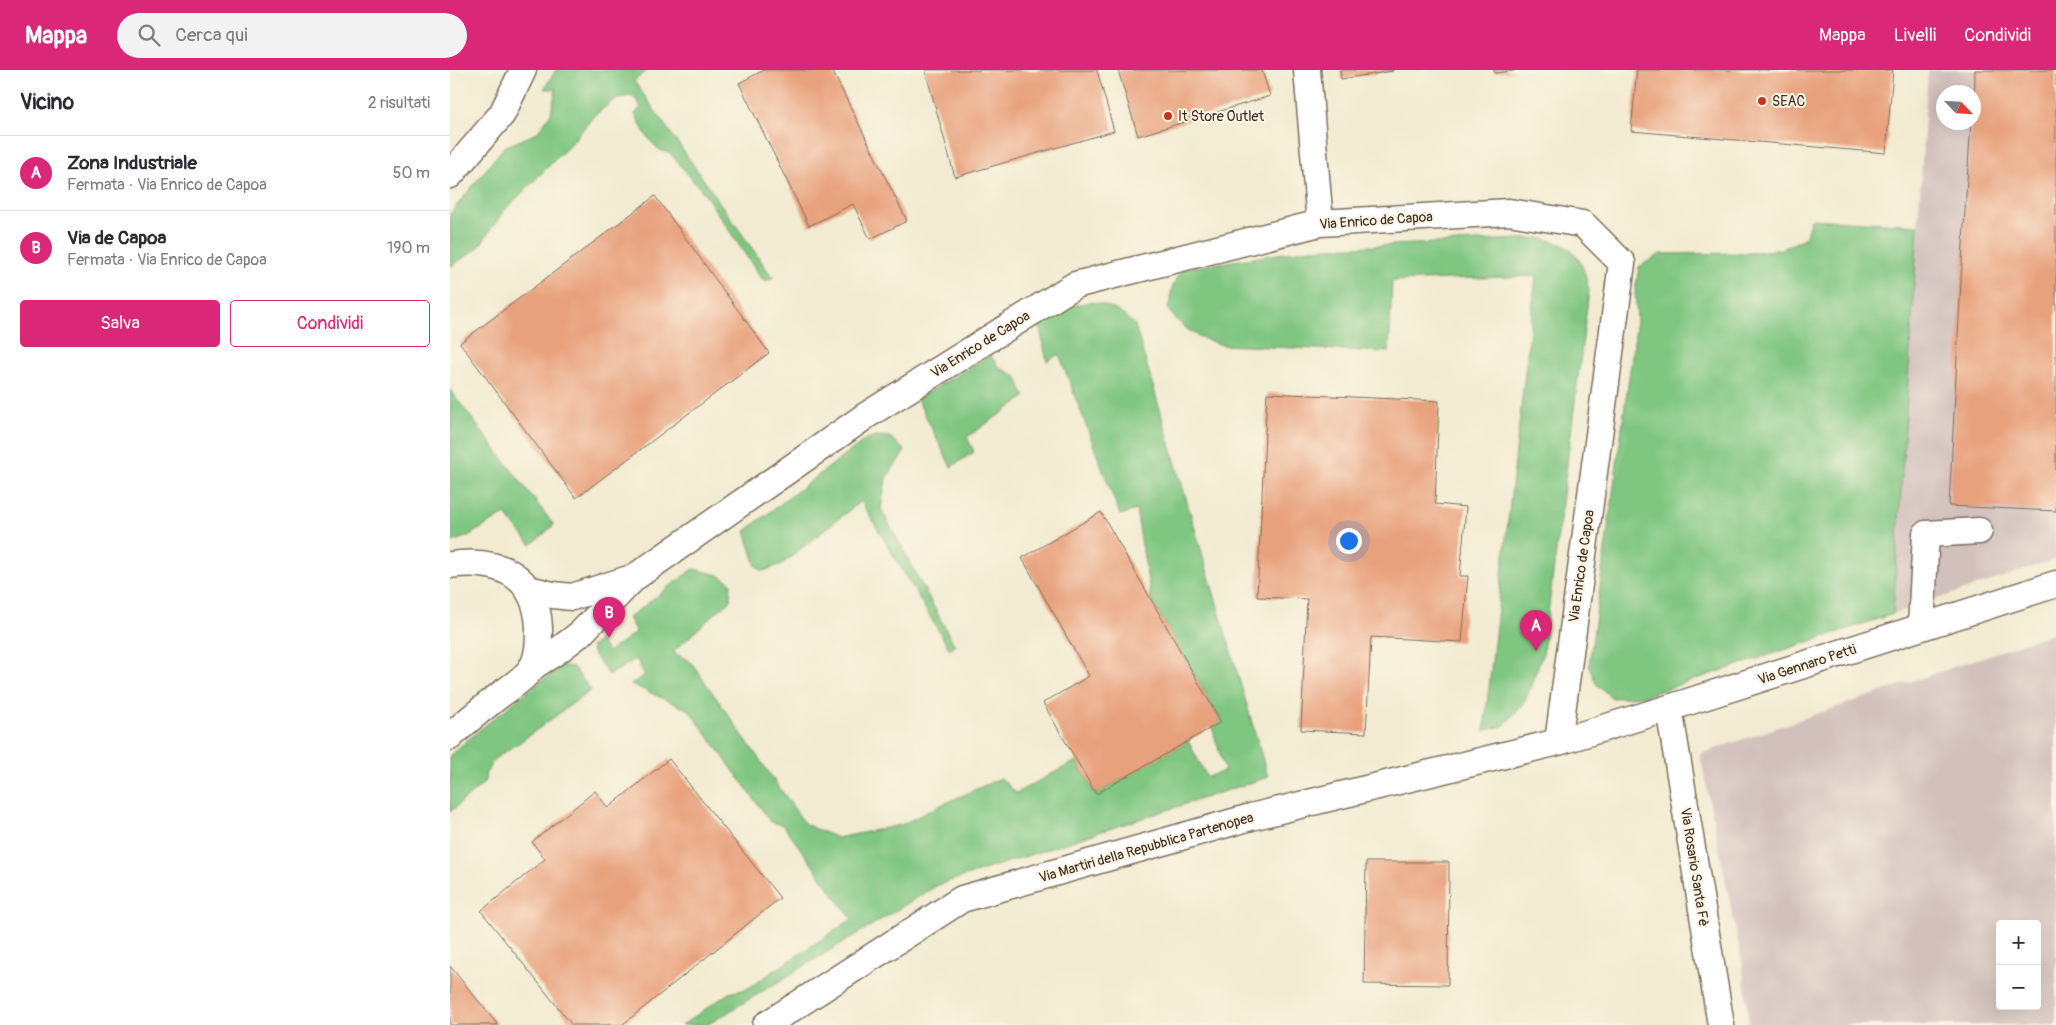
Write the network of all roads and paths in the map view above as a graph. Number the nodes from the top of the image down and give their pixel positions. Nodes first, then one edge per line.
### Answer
1 (523, 70) edge
2 (1307, 70) edge
3 (450, 175) edge
4 (1320, 223) junction
5 (1979, 531) dead end
6 (450, 565) edge
7 (635, 578) junction
8 (2056, 584) edge
9 (529, 589) junction
10 (1921, 627) junction
11 (532, 667) junction
12 (1669, 708) junction
13 (450, 737) edge
14 (1558, 742) junction
15 (766, 1025) edge
16 (1721, 1025) edge

1 - 3 street
2 - 4 street
4 - 7 street, Via Enrico de Capoa
4 - 14 street, Via Enrico de Capoa
5 - 10 street
6 - 9 street
7 - 9 street, Via Enrico de Capoa
7 - 11 street, Via Enrico de Capoa
8 - 10 street, Via Gennaro Petti
9 - 11 street
10 - 12 street, Via Gennaro Petti
11 - 13 street, Via Enrico de Capoa
12 - 14 street, Via Gennaro Petti
12 - 16 street, Via Rosario Santa Fè
14 - 15 street, Via Martiri della Repubblica Partenopea

